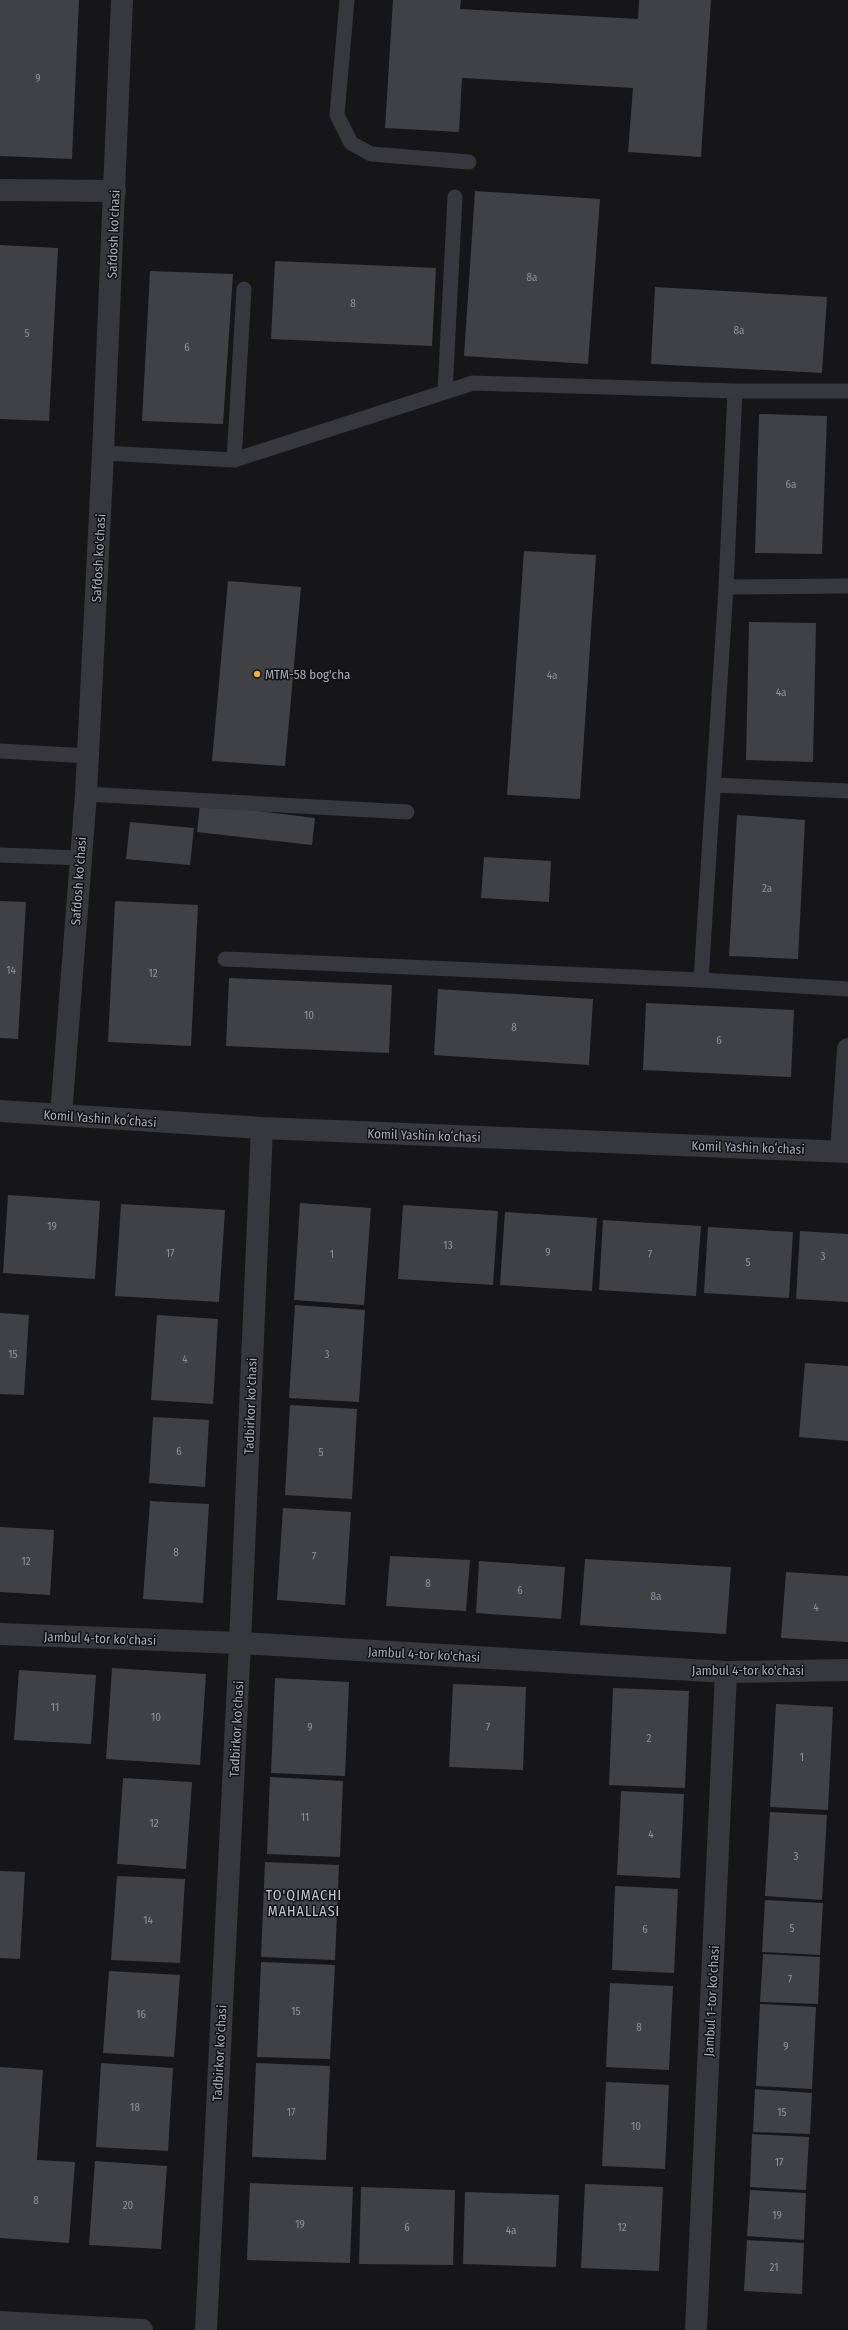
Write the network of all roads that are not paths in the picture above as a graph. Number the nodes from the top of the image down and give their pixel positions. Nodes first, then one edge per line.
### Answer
1 (122, 0) edge
2 (347, 0) edge
3 (469, 162) dead end
4 (0, 190) edge
5 (115, 191) junction
6 (455, 198) dead end
7 (244, 289) dead end
8 (735, 391) junction
9 (848, 391) edge
10 (445, 392) junction
11 (103, 453) junction
12 (234, 460) junction
13 (848, 586) edge
14 (726, 587) junction
15 (0, 751) edge
16 (88, 756) junction
17 (714, 785) junction
18 (848, 791) edge
19 (86, 794) junction
20 (407, 812) dead end
21 (0, 855) edge
22 (80, 858) junction
23 (225, 958) dead end
24 (701, 980) junction
25 (848, 989) edge
26 (848, 1049) edge
27 (0, 1111) edge
28 (61, 1115) junction
29 (262, 1128) junction
30 (844, 1151) edge
31 (0, 1634) edge
32 (240, 1643) junction
33 (848, 1670) edge
34 (726, 1672) junction
35 (0, 2322) edge
36 (142, 2330) edge
37 (206, 2330) edge
38 (696, 2330) edge

1 - 5 street, Safdosh ko'chasi
2 - 3 lane
4 - 5 street
5 - 11 street, Safdosh ko'chasi
6 - 10 lane
7 - 12 lane
8 - 9 lane
8 - 10 lane
8 - 14 lane
10 - 12 lane
11 - 12 lane
11 - 16 street, Safdosh ko'chasi
13 - 14 lane
14 - 17 lane
15 - 16 lane
16 - 19 street, Safdosh ko'chasi
17 - 18 lane
17 - 24 lane
19 - 20 lane
19 - 22 street, Safdosh ko'chasi
21 - 22 lane
22 - 28 street, Safdosh ko'chasi
23 - 24 lane
24 - 25 lane
26 - 30 street
27 - 28 street, Komil Yashin koʻchasi
28 - 29 street, Komil Yashin koʻchasi
29 - 30 street, Komil Yashin koʻchasi
29 - 32 street, Tadbirkor ko'chasi
31 - 32 street, Jambul 4-tor ko'chasi
32 - 34 street, Jambul 4-tor ko'chasi
32 - 37 street, Tadbirkor ko'chasi
33 - 34 street, Jambul 4-tor ko'chasi
34 - 38 street, Jambul 1-tor ko'chasi
35 - 36 street

